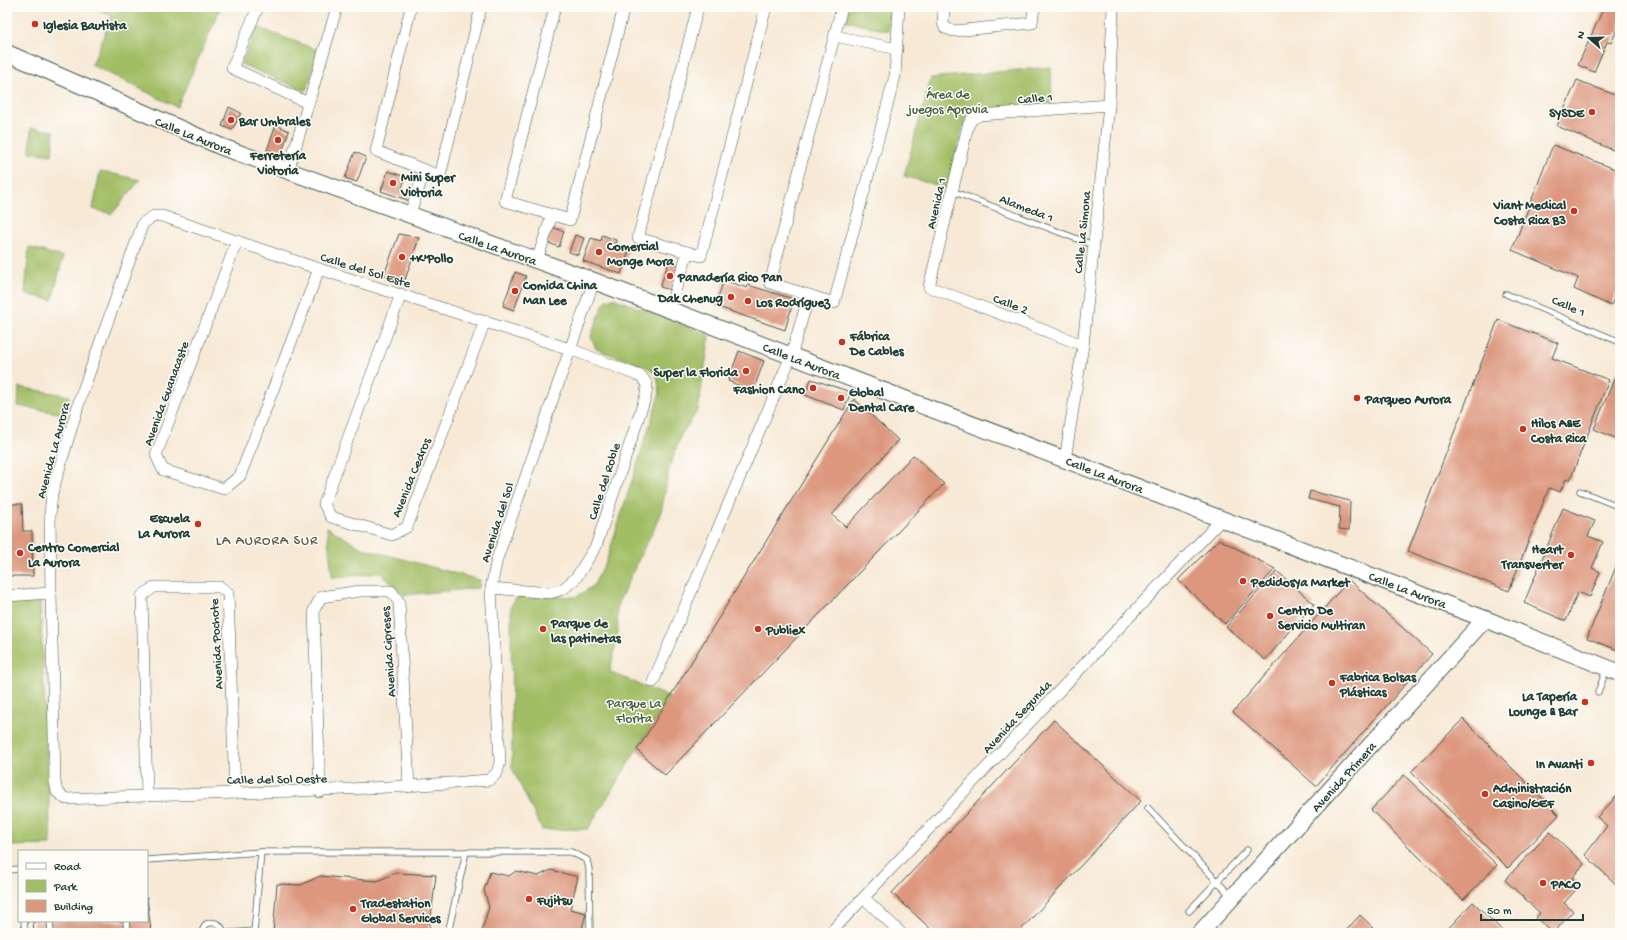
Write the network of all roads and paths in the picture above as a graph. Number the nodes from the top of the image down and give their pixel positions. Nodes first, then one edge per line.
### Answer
1 (258, 7) edge
2 (337, 7) edge
3 (411, 7) edge
4 (481, 7) edge
5 (555, 7) edge
6 (624, 7) edge
7 (698, 7) edge
8 (766, 7) edge
9 (842, 7) edge
10 (899, 7) edge
11 (944, 7) edge
12 (1034, 7) edge
13 (1113, 7) edge
14 (834, 36) junction
15 (897, 49) junction
16 (7, 53) edge
17 (308, 103) junction
18 (1109, 105) junction
19 (968, 126) joint
20 (425, 170) junction
21 (288, 172) junction
22 (952, 190) junction
23 (552, 215) junction
24 (154, 216) joint
25 (410, 216) junction
26 (237, 241) junction
27 (1093, 245) junction
28 (688, 252) junction
29 (537, 260) junction
30 (319, 268) junction
31 (594, 281) junction
32 (929, 287) joint
33 (401, 294) junction
34 (1506, 294) dead end
35 (809, 295) junction
36 (669, 309) junction
37 (485, 321) junction
38 (1620, 342) edge
39 (1083, 345) junction
40 (570, 349) junction
41 (792, 356) junction
42 (1065, 460) junction
43 (1580, 491) dead end
44 (1620, 507) edge
45 (1222, 519) junction
46 (491, 588) junction
47 (50, 593) junction
48 (7, 596) edge
49 (1485, 619) junction
50 (1614, 670) edge
51 (653, 682) dead end
52 (1598, 692) dead end
53 (489, 780) joint
54 (409, 787) junction
55 (320, 792) junction
56 (235, 793) junction
57 (147, 796) junction
58 (66, 799) joint
59 (1148, 808) dead end
60 (1247, 850) dead end
61 (261, 852) junction
62 (466, 852) junction
63 (148, 860) edge
64 (18, 869) edge
65 (7, 870) edge
66 (1218, 881) junction
67 (864, 898) junction
68 (1233, 898) junction
69 (1189, 912) dead end
70 (24, 922) edge
71 (50, 922) edge
72 (126, 922) edge
73 (7, 927) edge
74 (254, 932) edge
75 (8, 933) edge
76 (25, 933) edge
77 (52, 933) edge
78 (127, 933) edge
79 (200, 933) edge
80 (224, 933) edge
81 (229, 933) edge
82 (448, 933) edge
83 (590, 933) edge
84 (830, 933) edge
85 (901, 933) edge
86 (1200, 933) edge

1 - 17 street
2 - 17 street
3 - 20 street
4 - 20 street
5 - 23 street
6 - 23 street
7 - 28 street
8 - 28 street
9 - 14 street
10 - 15 street
11 - 12 street
13 - 18 street, Calle La Simona
14 - 15 street
14 - 35 street
15 - 35 street
16 - 21 street, Calle La Aurora
17 - 21 street
18 - 19 street, Calle 1
18 - 27 street, Calle La Simona
19 - 22 street, Avenida 1
20 - 25 street
21 - 25 street, Calle La Aurora
22 - 27 lane, Alameda 1
22 - 32 street, Avenida 1
23 - 29 street
24 - 26 street, Calle del Sol Este
24 - 47 street, Avenida La Aurora
25 - 29 street, Calle La Aurora
26 - 30 street, Calle del Sol Este
26 - 30 street, Avenida Guanacaste
27 - 39 street, Calle La Simona
28 - 36 street
29 - 31 street, Calle La Aurora
30 - 33 street, Calle del Sol Este
31 - 36 street, Calle La Aurora
31 - 40 street, Avenida del Sol
32 - 39 street, Calle 2
33 - 37 street, Calle del Sol Este
33 - 37 street, Avenida Cedros
34 - 38 lane, Calle 1
35 - 41 street
36 - 41 street, Calle La Aurora
37 - 40 street, Calle del Sol Este
39 - 42 street, Calle La Simona
40 - 46 street, Avenida del Sol
40 - 46 street, Calle del Roble
41 - 42 street, Calle La Aurora
41 - 51 street
42 - 45 street, Calle La Aurora
43 - 44 lane
45 - 49 street, Calle La Aurora
45 - 67 street, Avenida Segunda
46 - 53 street, Avenida del Sol
47 - 48 street
47 - 58 street, Avenida La Aurora
49 - 50 street, Calle La Aurora
49 - 68 street, Avenida Primera
50 - 52 lane
53 - 54 street, Calle del Sol Oeste
54 - 55 street, Calle del Sol Oeste
54 - 55 street, Avenida Cipreses
55 - 56 street, Calle del Sol Oeste
56 - 57 street, Calle del Sol Oeste
56 - 57 street, Avenida Pochote
57 - 58 street, Calle del Sol Oeste
59 - 66 lane
60 - 66 lane
61 - 62 lane
61 - 63 lane
61 - 74 lane
62 - 82 lane
62 - 83 lane
64 - 65 lane
66 - 68 lane
66 - 69 lane
67 - 84 street, Avenida Segunda
67 - 85 street
68 - 86 street, Avenida Primera
70 - 76 lane
71 - 77 lane
72 - 78 lane
73 - 75 lane
74 - 81 lane
79 - 80 lane

